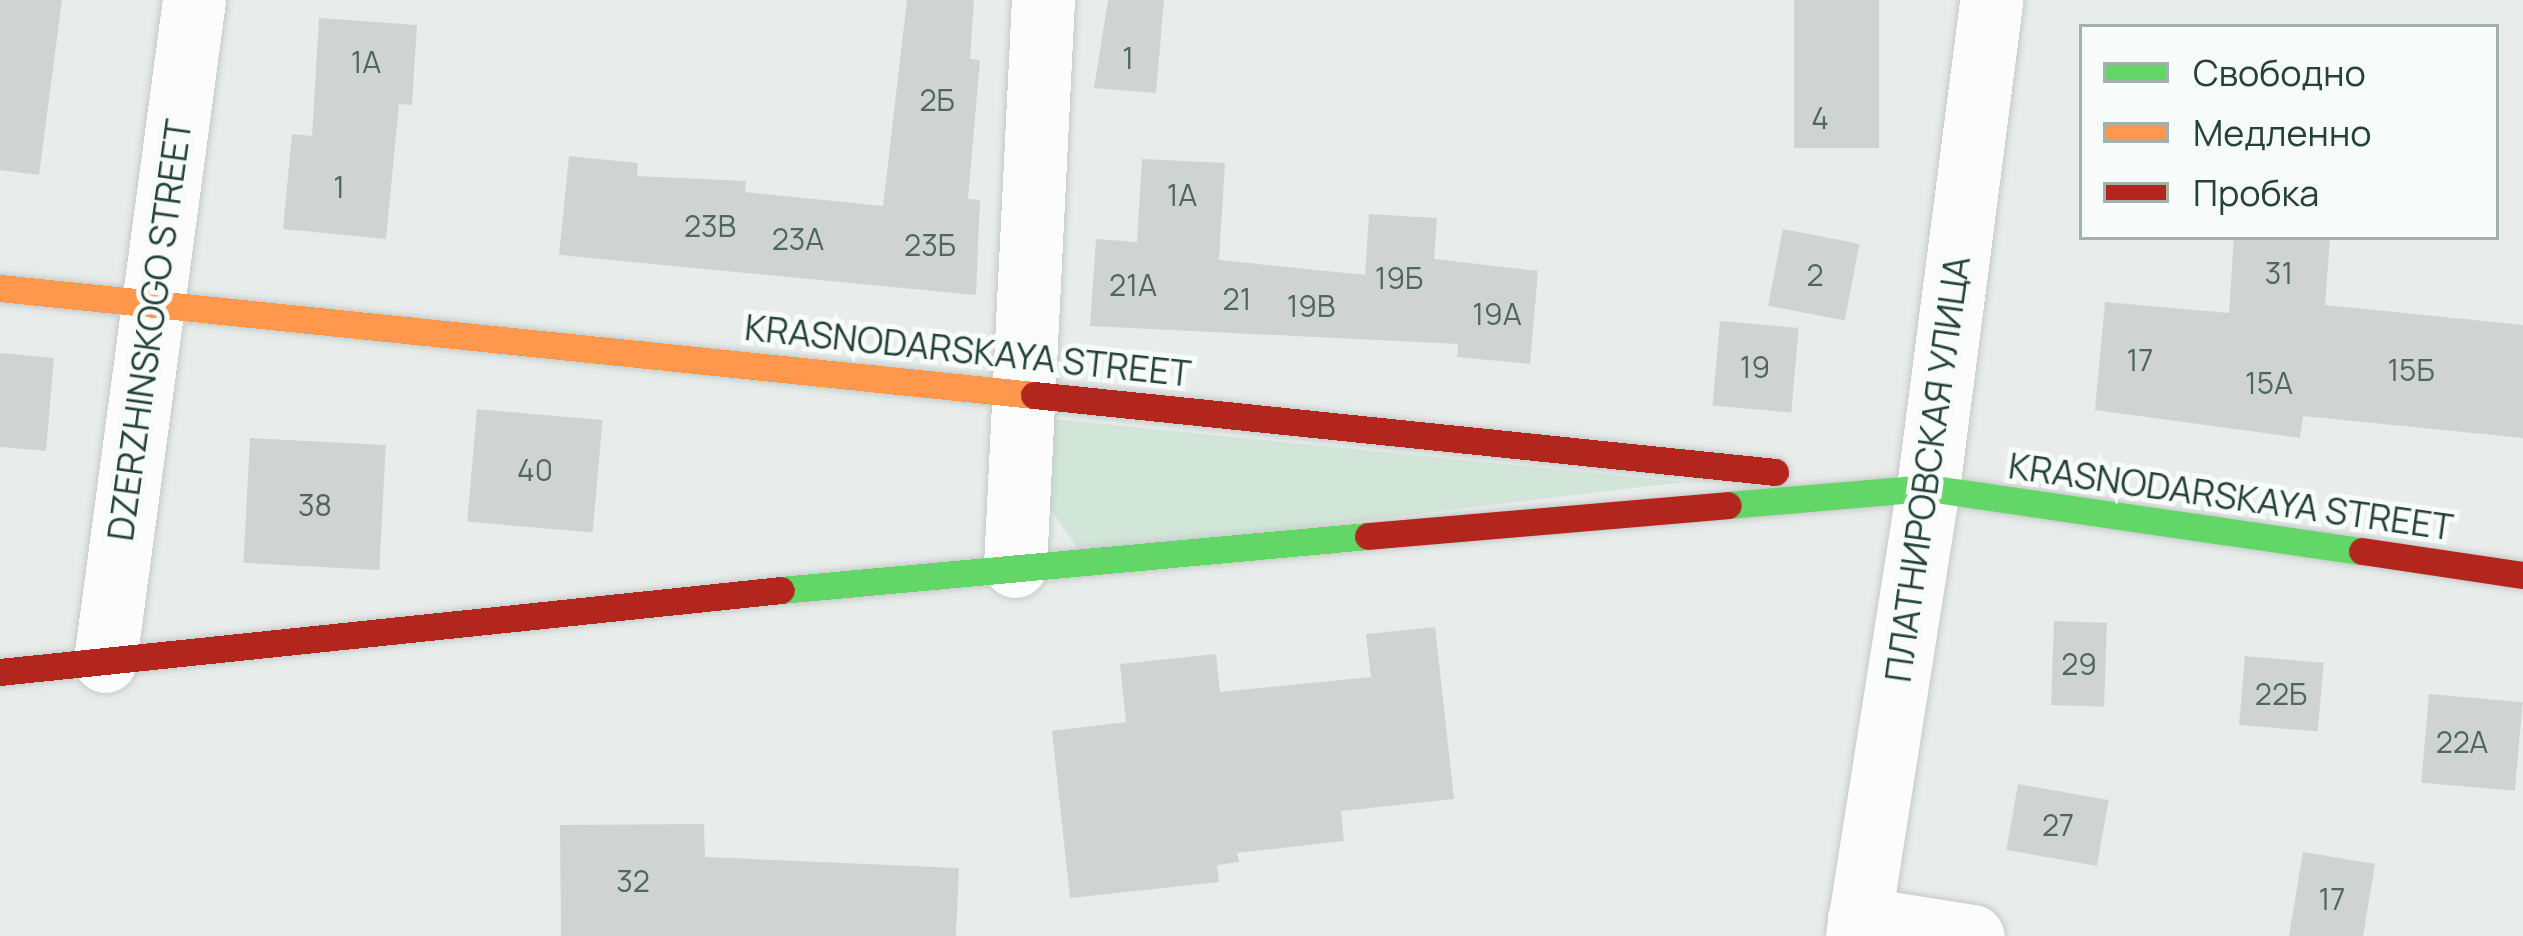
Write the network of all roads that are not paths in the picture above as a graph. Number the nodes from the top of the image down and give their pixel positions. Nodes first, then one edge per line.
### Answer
1 (194, 0) edge
2 (1043, 0) edge
3 (1991, 0) edge
4 (0, 288) edge
5 (149, 307) junction
6 (1019, 390) junction
7 (1928, 488) junction
8 (1015, 566) junction
9 (2523, 575) edge
10 (105, 661) junction
11 (0, 672) edge
12 (1858, 927) edge
13 (1973, 936) edge

1 - 5 street, DZERZHINSKOGO STREET
2 - 6 street
3 - 7 street, ПЛАТНИРОВСКАЯ УЛИЦА
4 - 5 street, KRASNODARSKAYA STREET
5 - 6 street, KRASNODARSKAYA STREET
5 - 10 street, DZERZHINSKOGO STREET
6 - 7 street, KRASNODARSKAYA STREET
6 - 8 street
7 - 8 street, KRASNODARSKAYA STREET
7 - 9 street, KRASNODARSKAYA STREET
7 - 12 street, ПЛАТНИРОВСКАЯ УЛИЦА
8 - 10 street, KRASNODARSKAYA STREET
10 - 11 street, KRASNODARSKAYA STREET
12 - 13 street

